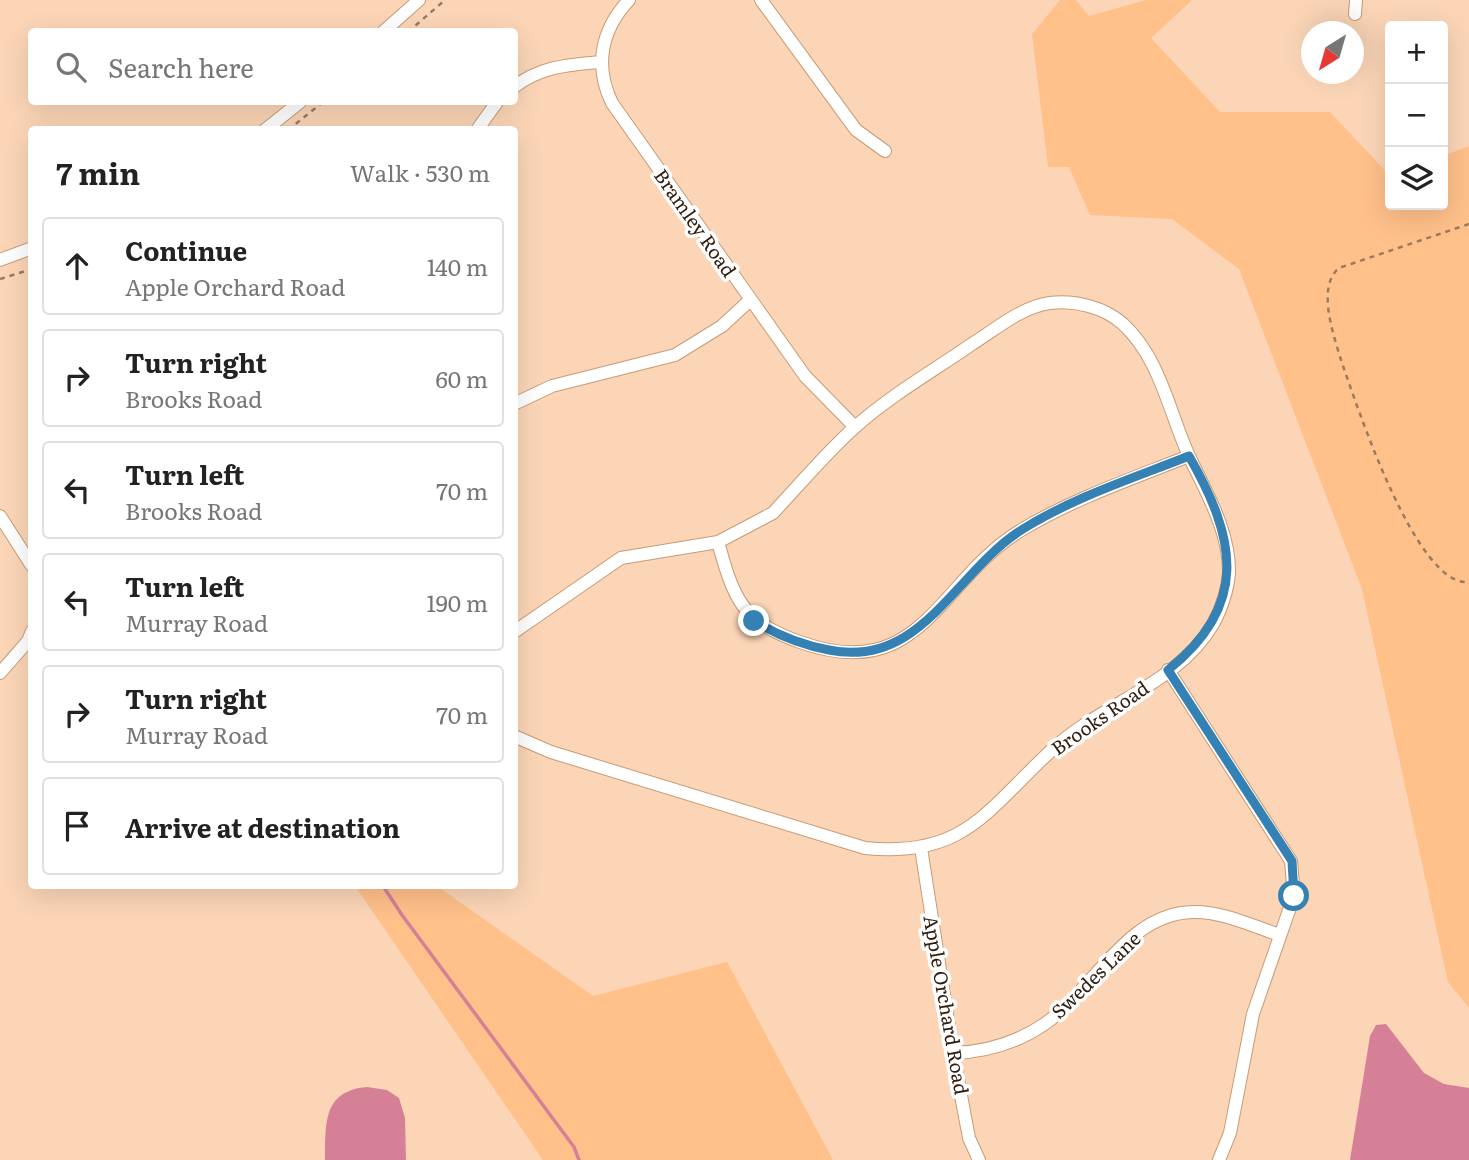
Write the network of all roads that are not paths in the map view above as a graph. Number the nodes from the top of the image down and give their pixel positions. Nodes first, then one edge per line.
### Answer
1 (419, 0) edge
2 (629, 0) edge
3 (761, 0) edge
4 (1356, 0) edge
5 (1355, 14) dead end
6 (388, 28) edge
7 (600, 62) junction
8 (518, 84) edge
9 (296, 105) edge
10 (495, 105) edge
11 (270, 126) edge
12 (480, 126) edge
13 (885, 151) dead end
14 (28, 250) edge
15 (0, 260) edge
16 (749, 301) junction
17 (518, 402) edge
18 (855, 427) junction
19 (1189, 456) junction
20 (0, 516) edge
21 (718, 542) junction
22 (28, 560) edge
23 (518, 629) edge
24 (28, 640) edge
25 (1168, 670) junction
26 (0, 673) edge
27 (518, 738) edge
28 (921, 848) junction
29 (1280, 935) junction
30 (953, 1053) junction
31 (979, 1160) edge
32 (1219, 1160) edge

1 - 6 street
2 - 7 street, Bramley Road
3 - 13 street
4 - 5 street
7 - 8 street
7 - 16 street, Bramley Road
9 - 11 street
10 - 12 street
14 - 15 street
16 - 17 street
16 - 18 street, Bramley Road
18 - 19 street, Brooks Road
18 - 21 street, Brooks Road
19 - 21 street
19 - 25 street, Brooks Road
20 - 22 street
21 - 23 street, Brooks Road
24 - 26 street
25 - 28 street, Brooks Road
25 - 29 street
27 - 28 street, Brooks Road
28 - 30 street, Apple Orchard Road
29 - 30 street, Swedes Lane
29 - 32 street
30 - 31 street, Apple Orchard Road

